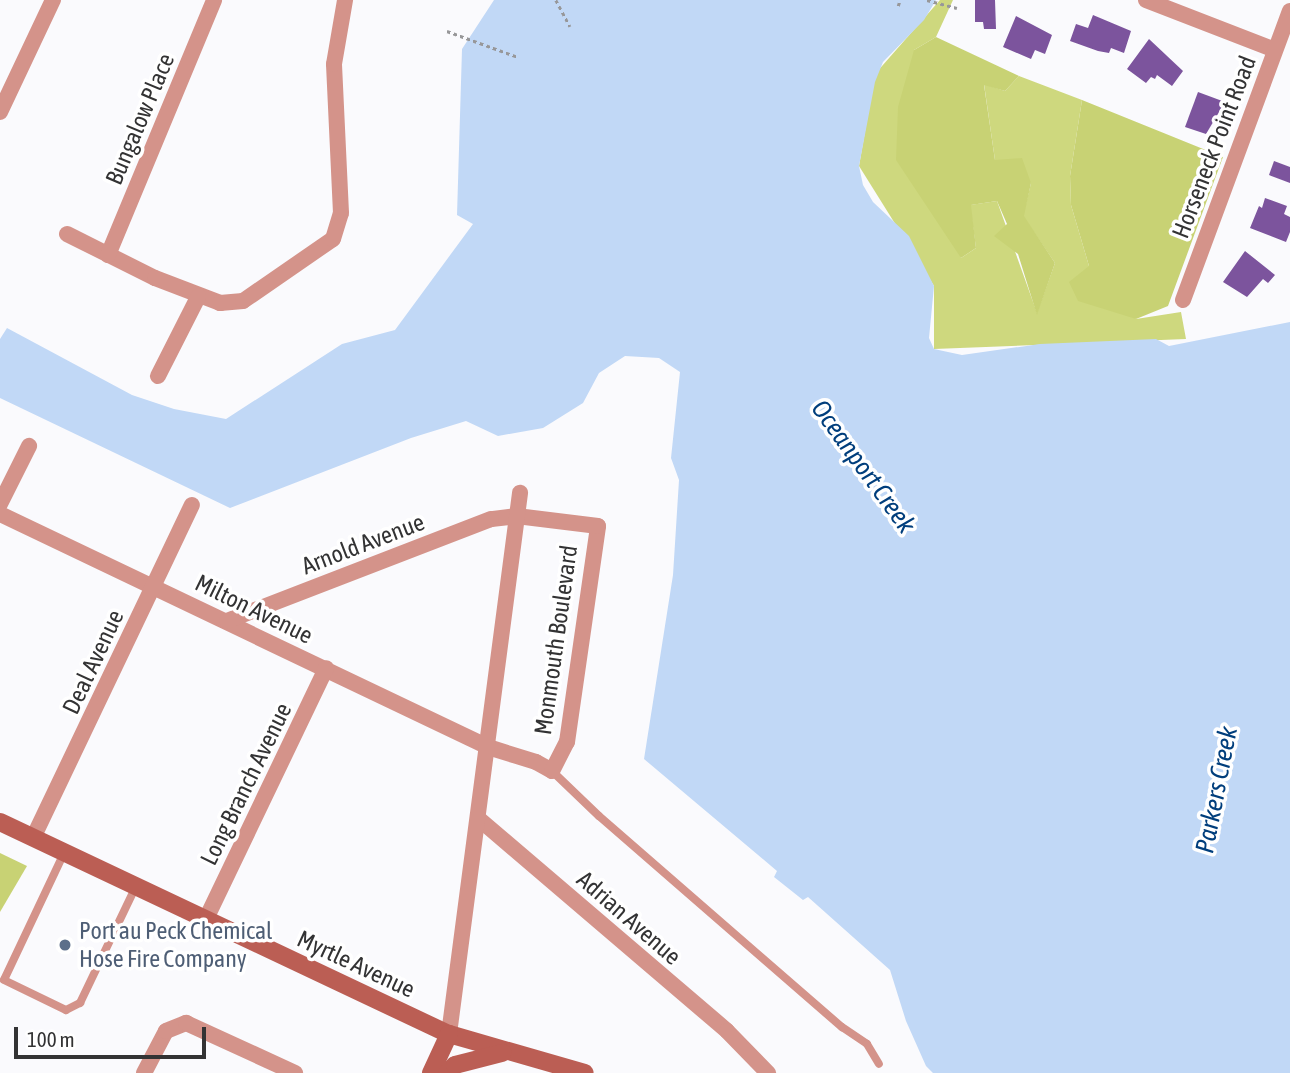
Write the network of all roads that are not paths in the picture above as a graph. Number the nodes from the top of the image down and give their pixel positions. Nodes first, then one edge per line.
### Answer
1 (54, 0) edge
2 (214, 0) edge
3 (345, 0) edge
4 (1146, 0) edge
5 (1290, 11) edge
6 (1275, 50) junction
7 (0, 112) edge
8 (67, 234) dead end
9 (108, 255) junction
10 (198, 297) junction
11 (1183, 300) dead end
12 (158, 376) dead end
13 (29, 446) dead end
14 (520, 493) dead end
15 (0, 504) edge
16 (192, 505) dead end
17 (0, 513) edge
18 (517, 516) junction
19 (155, 586) junction
20 (227, 621) junction
21 (326, 668) junction
22 (488, 747) junction
23 (552, 771) junction
24 (479, 819) junction
25 (0, 822) edge
26 (33, 838) junction
27 (64, 853) junction
28 (136, 886) junction
29 (206, 919) junction
30 (449, 1034) junction
31 (505, 1052) junction
32 (749, 1052) junction
33 (879, 1064) dead end
34 (144, 1073) edge
35 (295, 1073) edge
36 (431, 1073) edge
37 (447, 1073) edge
38 (585, 1073) edge
39 (749, 1073) edge
40 (768, 1073) edge

1 - 7 street
2 - 9 street, Bungalow Place
3 - 10 street
4 - 6 street
5 - 6 street, Horseneck Point Road
6 - 11 street, Horseneck Point Road
8 - 9 street
9 - 10 street
10 - 12 street
13 - 15 street
14 - 18 street
16 - 19 street, Deal Avenue
17 - 19 street, Milton Avenue
18 - 20 street, Arnold Avenue
18 - 22 street
18 - 23 street, Monmouth Boulevard
19 - 20 street, Milton Avenue
19 - 26 street, Deal Avenue
20 - 21 street, Milton Avenue
21 - 22 street, Milton Avenue
21 - 29 street, Long Branch Avenue
22 - 23 street, Monmouth Boulevard
22 - 24 street
23 - 33 lane
24 - 30 street
24 - 32 street, Adrian Avenue
25 - 26 street, Myrtle Avenue
26 - 27 street, Myrtle Avenue
27 - 28 street, Myrtle Avenue
27 - 28 lane
28 - 29 street, Myrtle Avenue
29 - 30 street, Myrtle Avenue
30 - 31 street, Myrtle Avenue
30 - 36 street
31 - 37 street
31 - 38 street, Myrtle Avenue
32 - 39 street
32 - 40 street, Adrian Avenue
34 - 35 street

